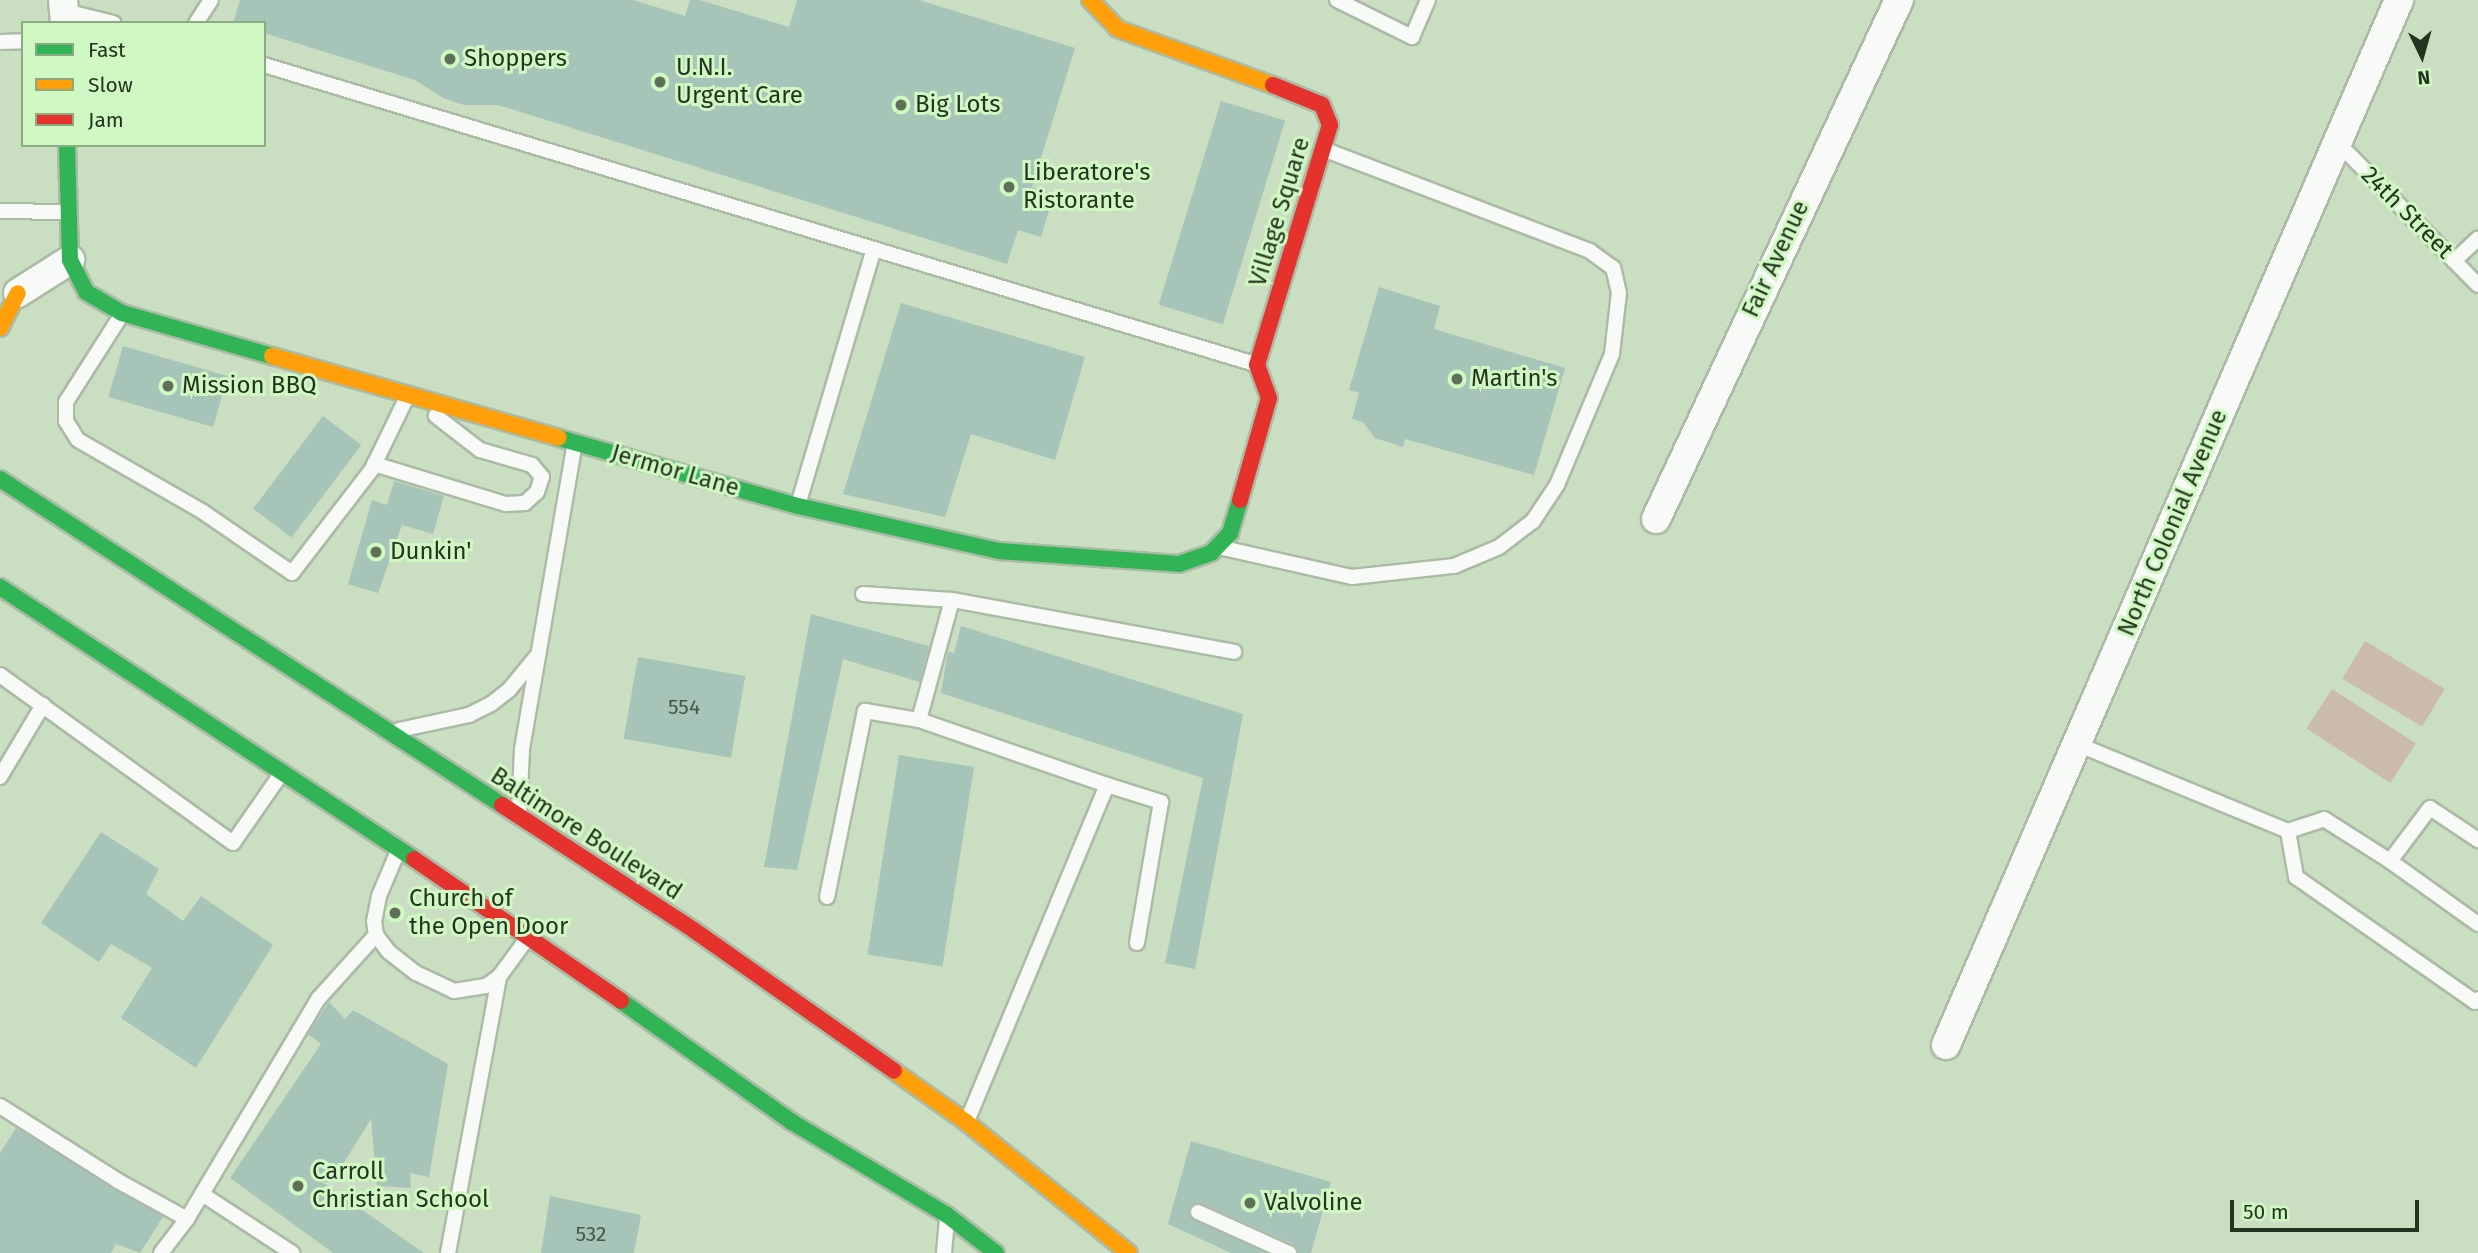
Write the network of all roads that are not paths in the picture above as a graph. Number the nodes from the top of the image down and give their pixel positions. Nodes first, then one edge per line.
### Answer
1 (211, 0) edge
2 (1075, 0) edge
3 (1338, 0) edge
4 (1428, 0) edge
5 (1899, 0) edge
6 (2399, 0) edge
7 (1091, 2) edge
8 (64, 11) edge
9 (106, 21) edge
10 (197, 21) edge
11 (21, 41) edge
12 (0, 42) edge
13 (266, 66) edge
14 (2336, 141) junction
15 (66, 147) edge
16 (1324, 150) junction
17 (0, 211) edge
18 (67, 212) junction
19 (2478, 239) edge
20 (874, 249) junction
21 (70, 260) junction
22 (2454, 261) junction
23 (2478, 285) edge
24 (9, 297) edge
25 (122, 313) junction
26 (0, 328) edge
27 (1257, 365) junction
28 (409, 395) junction
29 (575, 442) junction
30 (374, 464) junction
31 (5, 476) edge
32 (798, 506) junction
33 (1656, 519) dead end
34 (1219, 547) junction
35 (0, 587) edge
36 (863, 594) dead end
37 (952, 600) junction
38 (1234, 652) dead end
39 (537, 656) junction
40 (0, 674) edge
41 (43, 705) junction
42 (919, 720) junction
43 (387, 733) junction
44 (2077, 744) junction
45 (282, 773) junction
46 (0, 777) edge
47 (1107, 785) junction
48 (519, 818) junction
49 (2288, 831) junction
50 (2478, 840) edge
51 (399, 849) junction
52 (2390, 861) junction
53 (827, 897) dead end
54 (2478, 924) edge
55 (376, 935) junction
56 (529, 936) junction
57 (1137, 943) dead end
58 (499, 977) junction
59 (2478, 999) edge
60 (1946, 1045) dead end
61 (0, 1106) edge
62 (966, 1122) junction
63 (202, 1194) junction
64 (1198, 1212) dead end
65 (947, 1215) junction
66 (187, 1219) junction
67 (161, 1253) edge
68 (292, 1253) edge
69 (448, 1253) edge
70 (944, 1253) edge
71 (996, 1253) edge
72 (1129, 1253) edge
73 (1289, 1253) edge

1 - 10 lane
2 - 7 lane
3 - 4 lane
5 - 33 street, Fair Avenue
6 - 14 street, North Colonial Avenue
7 - 16 main road, Village Square
8 - 9 lane
11 - 12 lane
13 - 20 lane
14 - 22 lane, 24th Street
14 - 44 street, North Colonial Avenue
15 - 18 main road, Jermor Lane
16 - 27 main road, Village Square
16 - 34 lane
17 - 18 lane
18 - 21 main road, Jermor Lane
19 - 22 lane
20 - 27 lane
20 - 32 lane
21 - 24 street
21 - 25 main road, Jermor Lane
22 - 23 lane, 24th Street
24 - 26 main road
25 - 28 main road, Jermor Lane
25 - 30 lane
27 - 34 main road
28 - 29 main road, Jermor Lane
28 - 30 lane
28 - 30 lane
29 - 32 main road, Jermor Lane
29 - 39 lane
31 - 43 main road, Baltimore Boulevard
32 - 34 main road, Jermor Lane
35 - 45 main road
36 - 37 lane
37 - 38 lane
37 - 42 lane
39 - 43 lane
39 - 48 lane
40 - 41 lane
41 - 45 lane
41 - 46 lane
42 - 47 lane
42 - 53 lane
43 - 48 main road, Baltimore Boulevard
44 - 49 lane
44 - 60 street, North Colonial Avenue
45 - 51 main road
47 - 57 lane
47 - 62 lane
48 - 62 main road, Baltimore Boulevard
49 - 52 lane
49 - 59 lane
50 - 52 lane
51 - 55 lane
51 - 56 main road
52 - 54 lane
55 - 58 lane
55 - 63 lane
56 - 58 lane
56 - 65 main road
58 - 69 lane
61 - 66 lane
62 - 72 main road, Baltimore Boulevard
63 - 66 lane
63 - 68 lane
64 - 73 lane
65 - 70 lane
65 - 71 main road
66 - 67 lane

